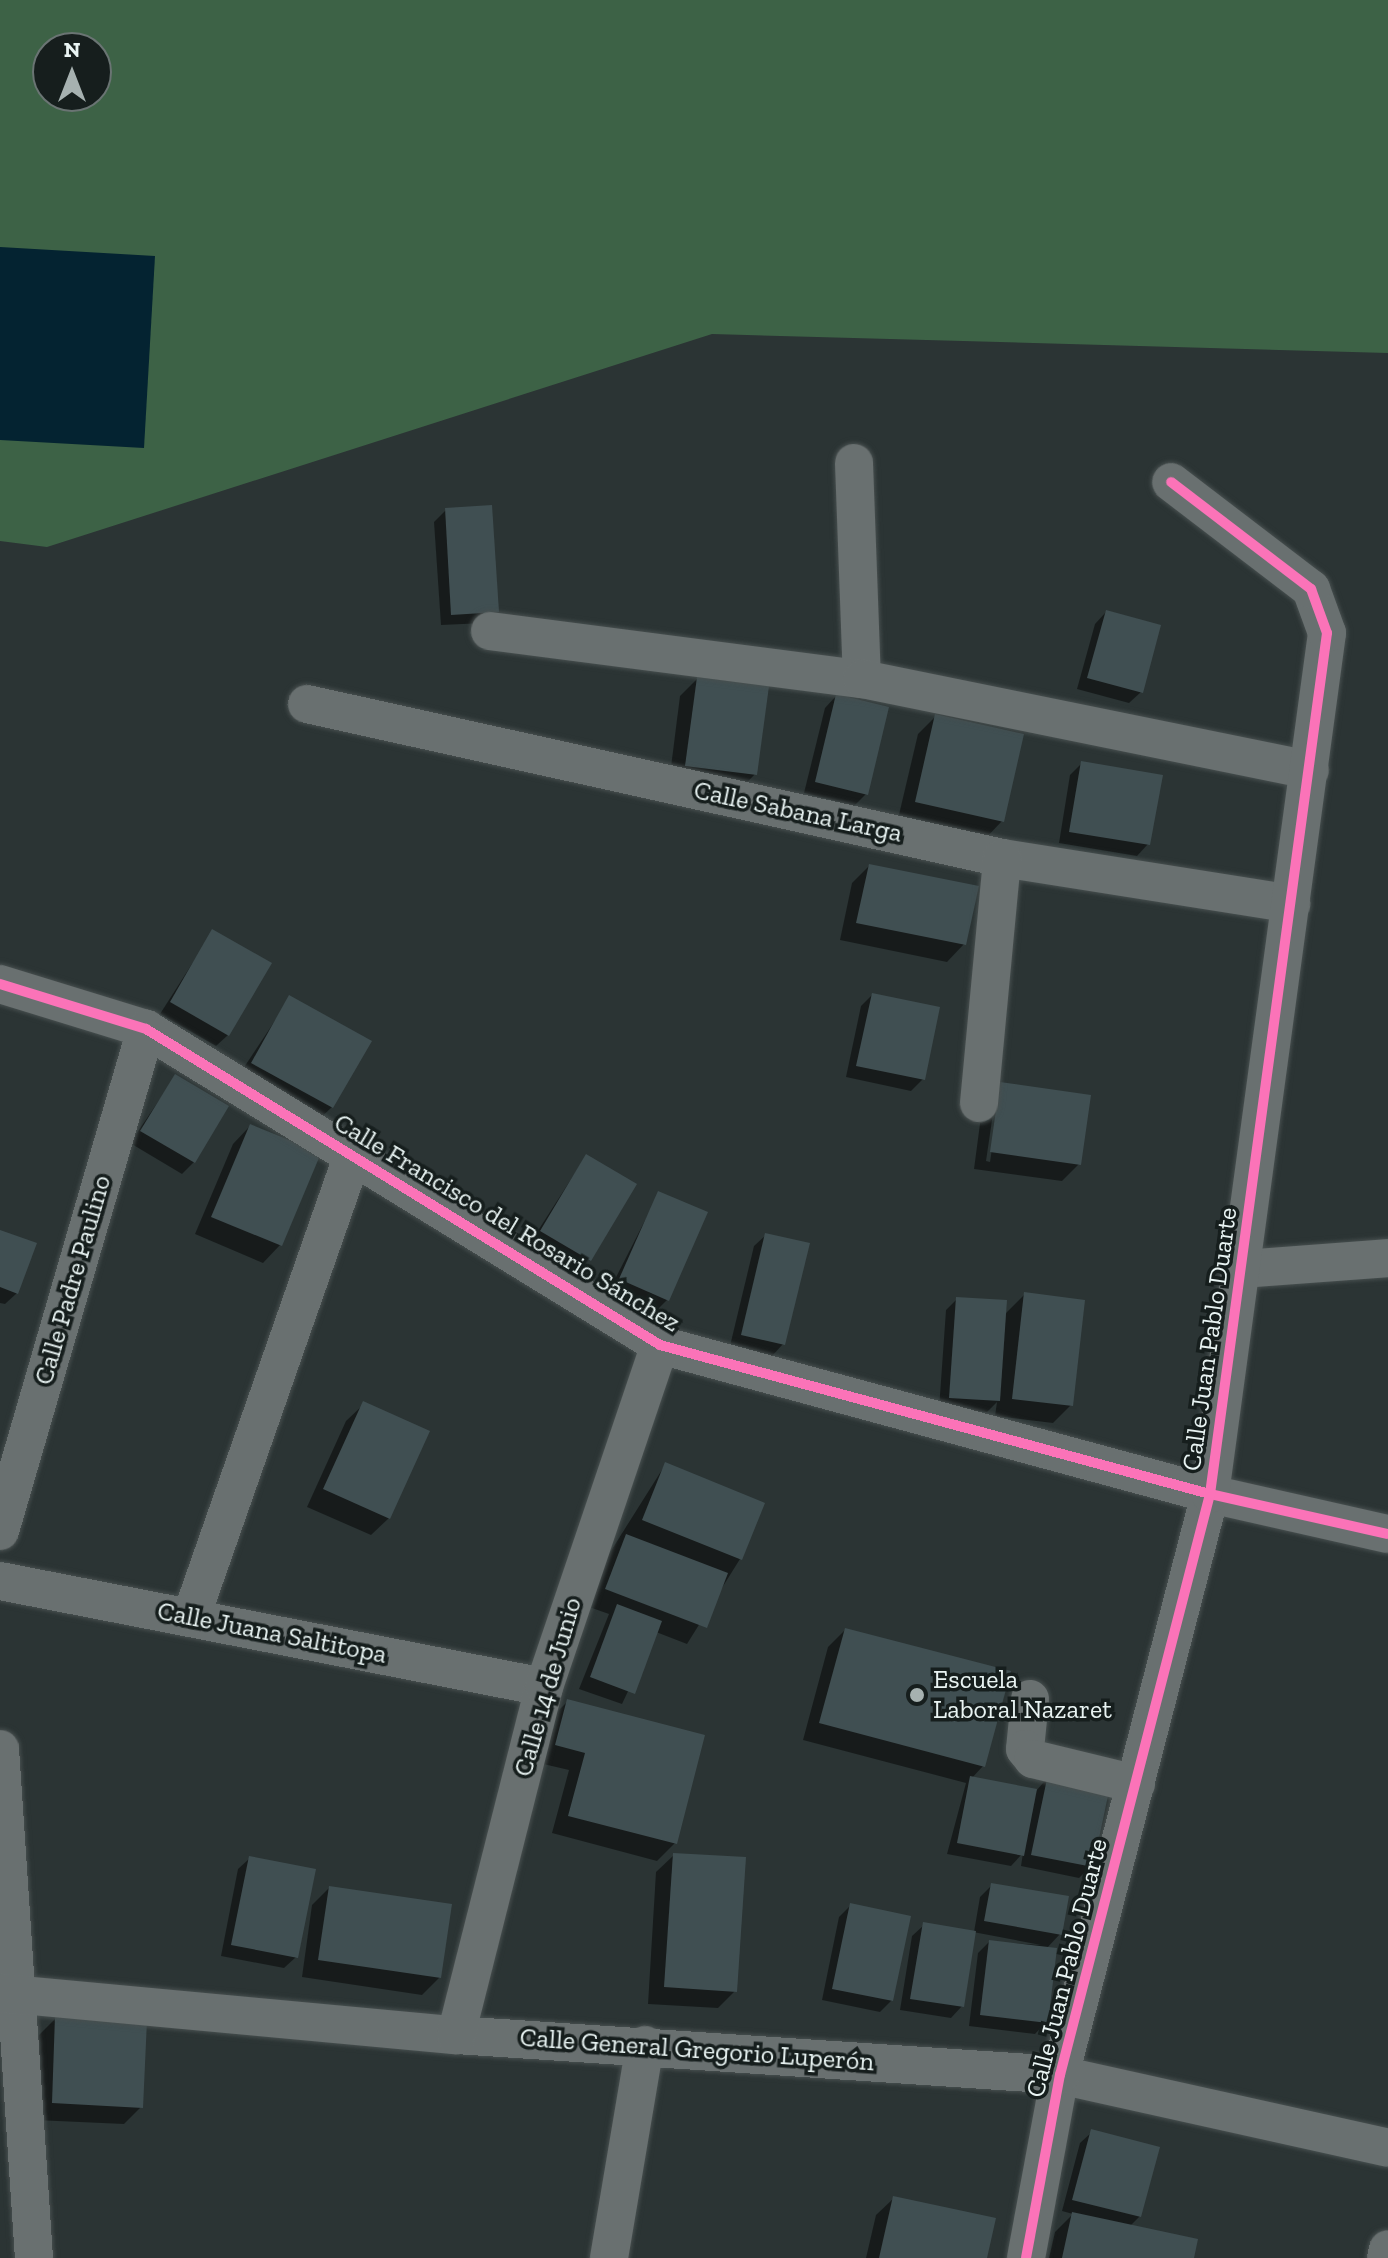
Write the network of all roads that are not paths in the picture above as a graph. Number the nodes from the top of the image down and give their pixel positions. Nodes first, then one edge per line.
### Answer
1 (854, 463) dead end
2 (1171, 482) dead end
3 (490, 631) dead end
4 (862, 679) junction
5 (307, 704) dead end
6 (1310, 770) junction
7 (1002, 858) junction
8 (1291, 904) junction
9 (0, 984) edge
10 (146, 1029) junction
11 (979, 1103) dead end
12 (352, 1156) junction
13 (1388, 1258) edge
14 (1243, 1269) junction
15 (660, 1345) junction
16 (1210, 1494) junction
17 (0, 1531) edge
18 (1388, 1534) edge
19 (0, 1581) edge
20 (191, 1617) junction
21 (544, 1687) junction
22 (1030, 1699) dead end
23 (0, 1749) edge
24 (1136, 1784) junction
25 (10, 1993) edge
26 (456, 2035) junction
27 (645, 2045) junction
28 (1060, 2075) junction
29 (1388, 2148) edge
30 (1388, 2249) edge
31 (34, 2258) edge
32 (609, 2258) edge
33 (1026, 2258) edge
34 (1386, 2258) edge

1 - 4 street
2 - 6 street, Calle Juan Pablo Duarte
3 - 4 street
4 - 6 street
5 - 7 street, Calle Sabana Larga
6 - 8 street, Calle Juan Pablo Duarte
7 - 8 street, Calle Sabana Larga
7 - 11 street
8 - 14 street, Calle Juan Pablo Duarte
9 - 10 street, Calle Francisco del Rosario Sánchez
10 - 12 street, Calle Francisco del Rosario Sánchez
10 - 17 street, Calle Padre Paulino
12 - 15 street, Calle Francisco del Rosario Sánchez
12 - 20 street
13 - 14 street
14 - 16 street, Calle Juan Pablo Duarte
15 - 16 street, Calle Francisco del Rosario Sánchez
15 - 21 street, Calle 14 de Junio
16 - 18 street, Calle Francisco del Rosario Sánchez
16 - 24 street, Calle Juan Pablo Duarte
19 - 20 street, Calle Juana Saltitopa
20 - 21 street, Calle Juana Saltitopa
21 - 26 street, Calle 14 de Junio
22 - 24 street
23 - 25 street
24 - 28 street, Calle Juan Pablo Duarte
25 - 26 street, Calle General Gregorio Luperón
25 - 31 street
26 - 27 street, Calle General Gregorio Luperón
27 - 28 street, Calle General Gregorio Luperón
27 - 32 street
28 - 29 street, Calle General Gregorio Luperón
28 - 33 street, Calle Juan Pablo Duarte
30 - 34 street

